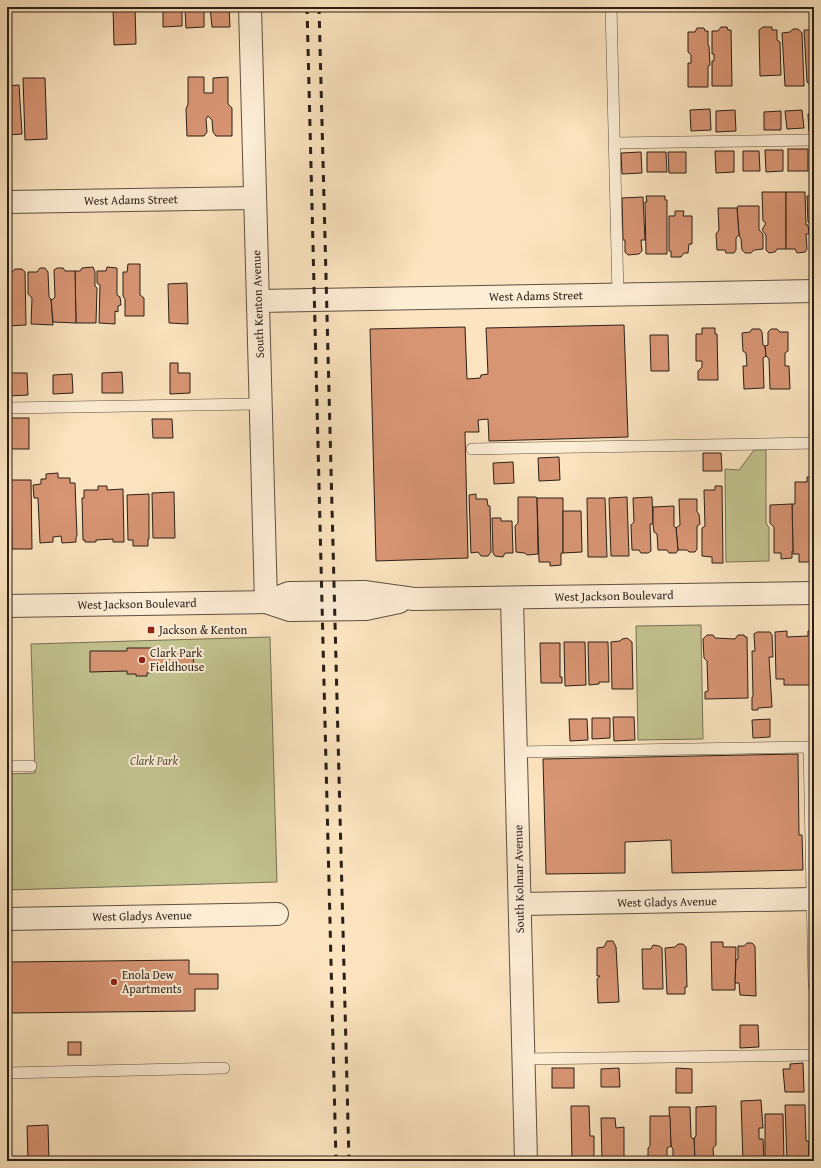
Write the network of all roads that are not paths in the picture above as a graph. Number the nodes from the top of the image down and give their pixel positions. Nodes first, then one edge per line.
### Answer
1 (250, 7) edge
2 (611, 7) edge
3 (814, 140) edge
4 (615, 143) junction
5 (255, 198) junction
6 (7, 202) edge
7 (814, 291) edge
8 (618, 294) junction
9 (258, 301) junction
10 (261, 404) junction
11 (7, 408) edge
12 (814, 443) edge
13 (472, 449) dead end
14 (814, 593) edge
15 (512, 598) junction
16 (266, 602) junction
17 (7, 606) edge
18 (812, 747) edge
19 (516, 752) junction
20 (7, 766) edge
21 (31, 766) dead end
22 (813, 899) edge
23 (520, 904) junction
24 (277, 914) dead end
25 (7, 919) edge
26 (814, 985) edge
27 (814, 1055) edge
28 (524, 1059) junction
29 (224, 1068) dead end
30 (7, 1073) edge
31 (526, 1161) edge

1 - 5 street, South Kenton Avenue
2 - 4 lane
3 - 4 lane
4 - 8 lane
5 - 6 street, West Adams Street
5 - 9 street, South Kenton Avenue
7 - 8 street, West Adams Street
8 - 9 street, West Adams Street
9 - 10 street, South Kenton Avenue
10 - 11 lane
10 - 16 street, South Kenton Avenue
12 - 13 lane
14 - 15 street, West Jackson Boulevard
15 - 16 street, West Jackson Boulevard
15 - 19 street, South Kolmar Avenue
16 - 17 street, West Jackson Boulevard
18 - 19 lane
18 - 22 lane
19 - 23 street, South Kolmar Avenue
20 - 21 lane
22 - 23 street, West Gladys Avenue
22 - 26 lane
23 - 28 street, South Kolmar Avenue
24 - 25 street, West Gladys Avenue
27 - 28 lane
28 - 31 street, South Kolmar Avenue
29 - 30 lane

